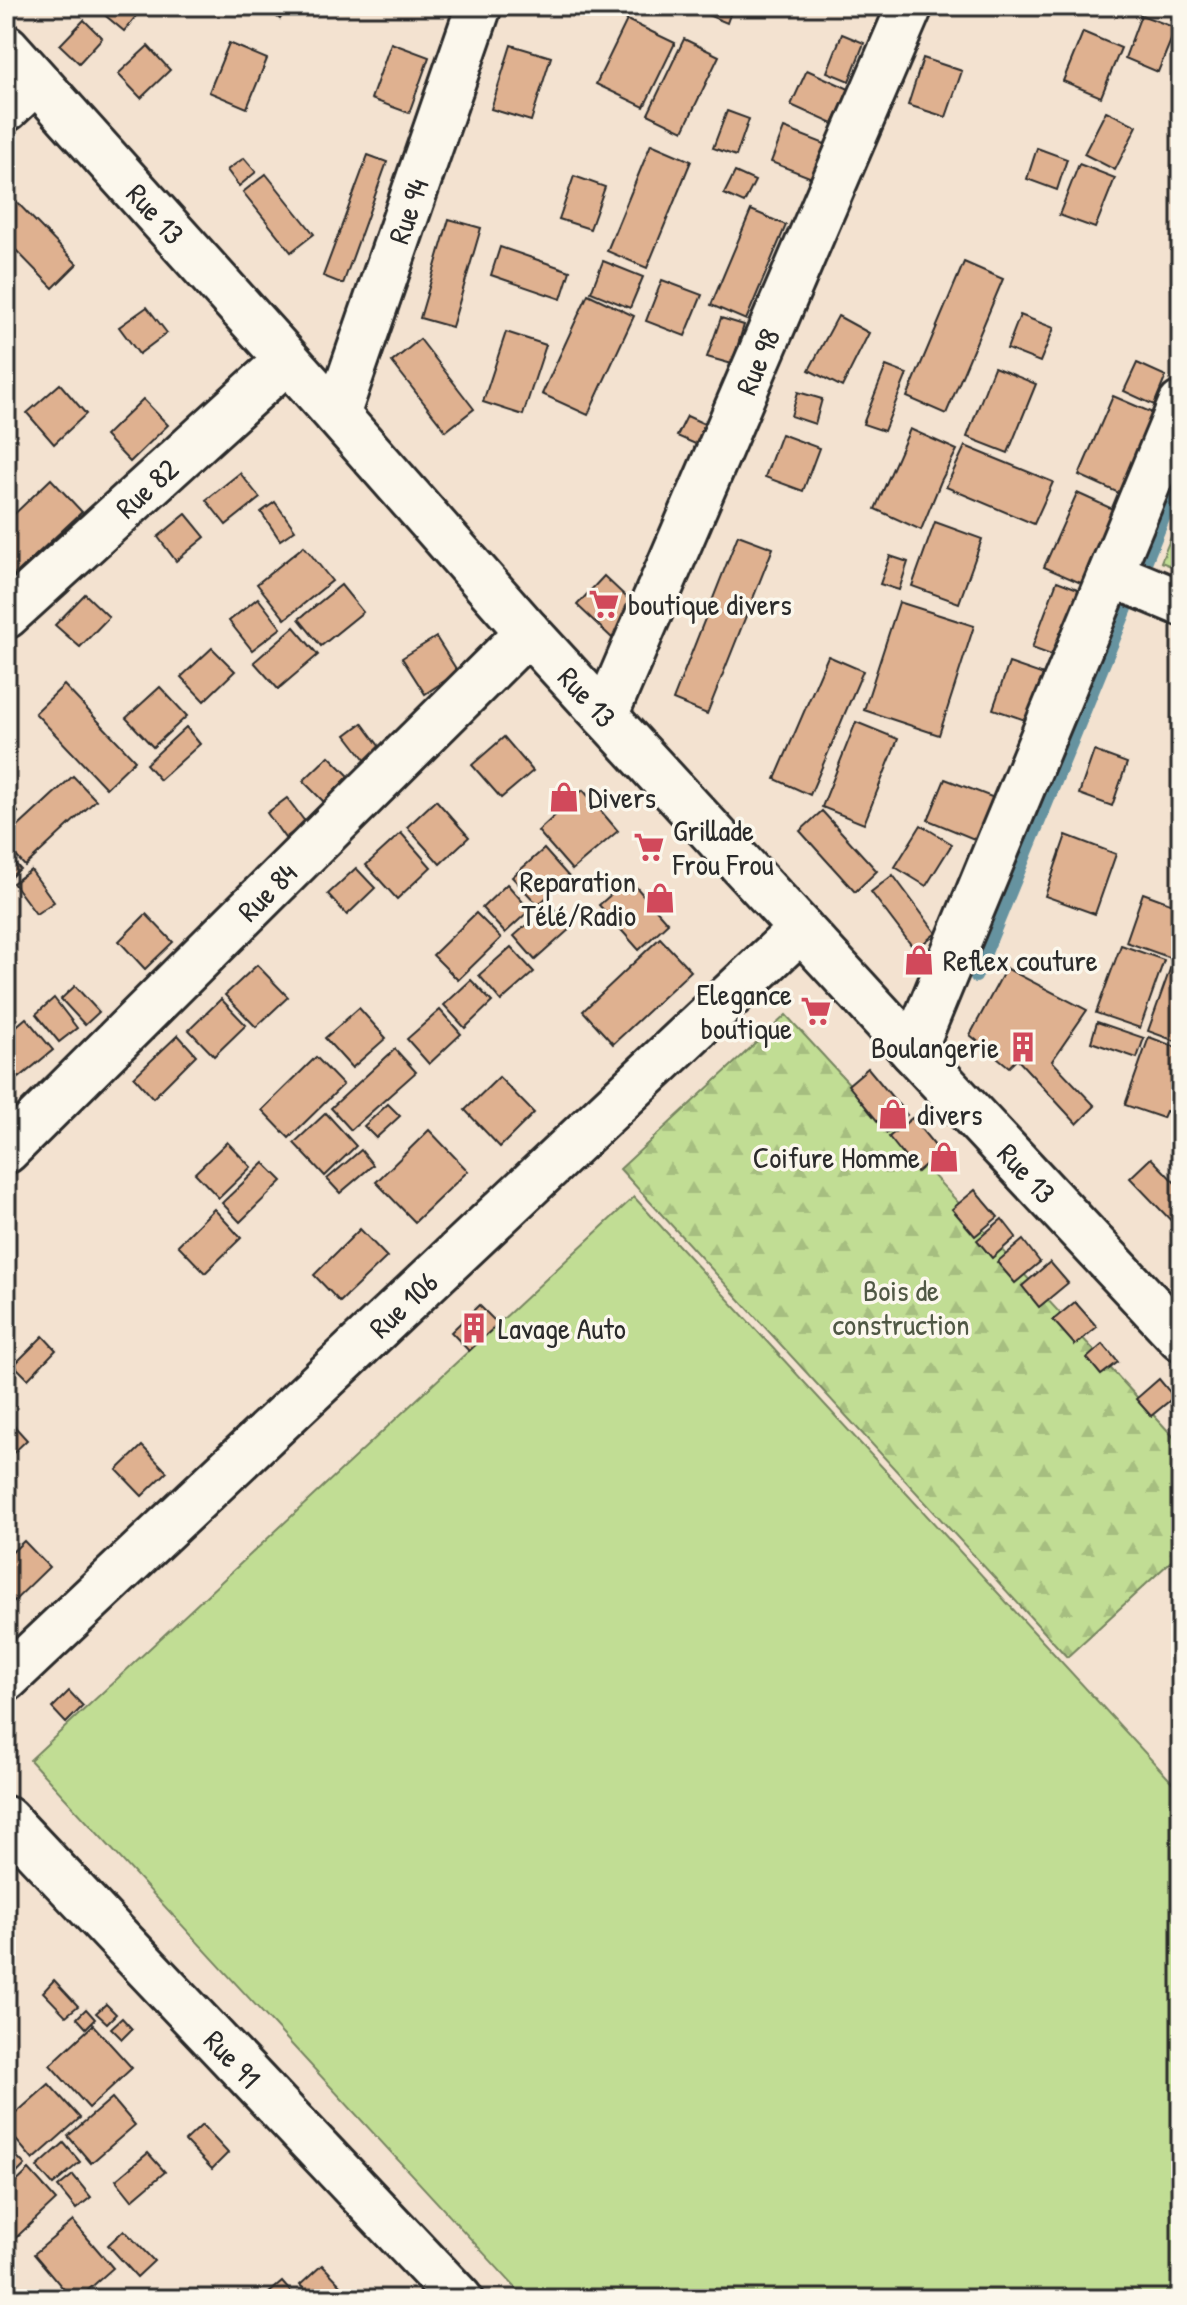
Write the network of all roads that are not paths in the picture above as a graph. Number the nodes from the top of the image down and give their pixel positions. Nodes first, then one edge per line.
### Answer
1 (479, 6) edge
2 (910, 6) edge
3 (6, 47) edge
4 (21, 95) edge
5 (286, 361) junction
6 (1181, 404) edge
7 (337, 415) junction
8 (1111, 574) junction
9 (1181, 603) edge
10 (6, 616) edge
11 (528, 632) junction
12 (605, 716) junction
13 (801, 929) junction
14 (913, 1051) junction
15 (6, 1151) edge
16 (1181, 1338) edge
17 (6, 1679) edge
18 (6, 1819) edge
19 (460, 2299) edge

1 - 7 street, Rue 94
2 - 12 street, Rue 98
3 - 4 street, Rue 13
4 - 5 street, Rue 13
5 - 7 street, Rue 13
5 - 10 street, Rue 82
6 - 8 street
7 - 11 street, Rue 13
8 - 9 street
8 - 14 street
11 - 12 street, Rue 13
11 - 15 street, Rue 84
12 - 13 street, Rue 13
13 - 14 street, Rue 13
13 - 17 street, Rue 106
14 - 16 street, Rue 13
18 - 19 street, Rue 91

